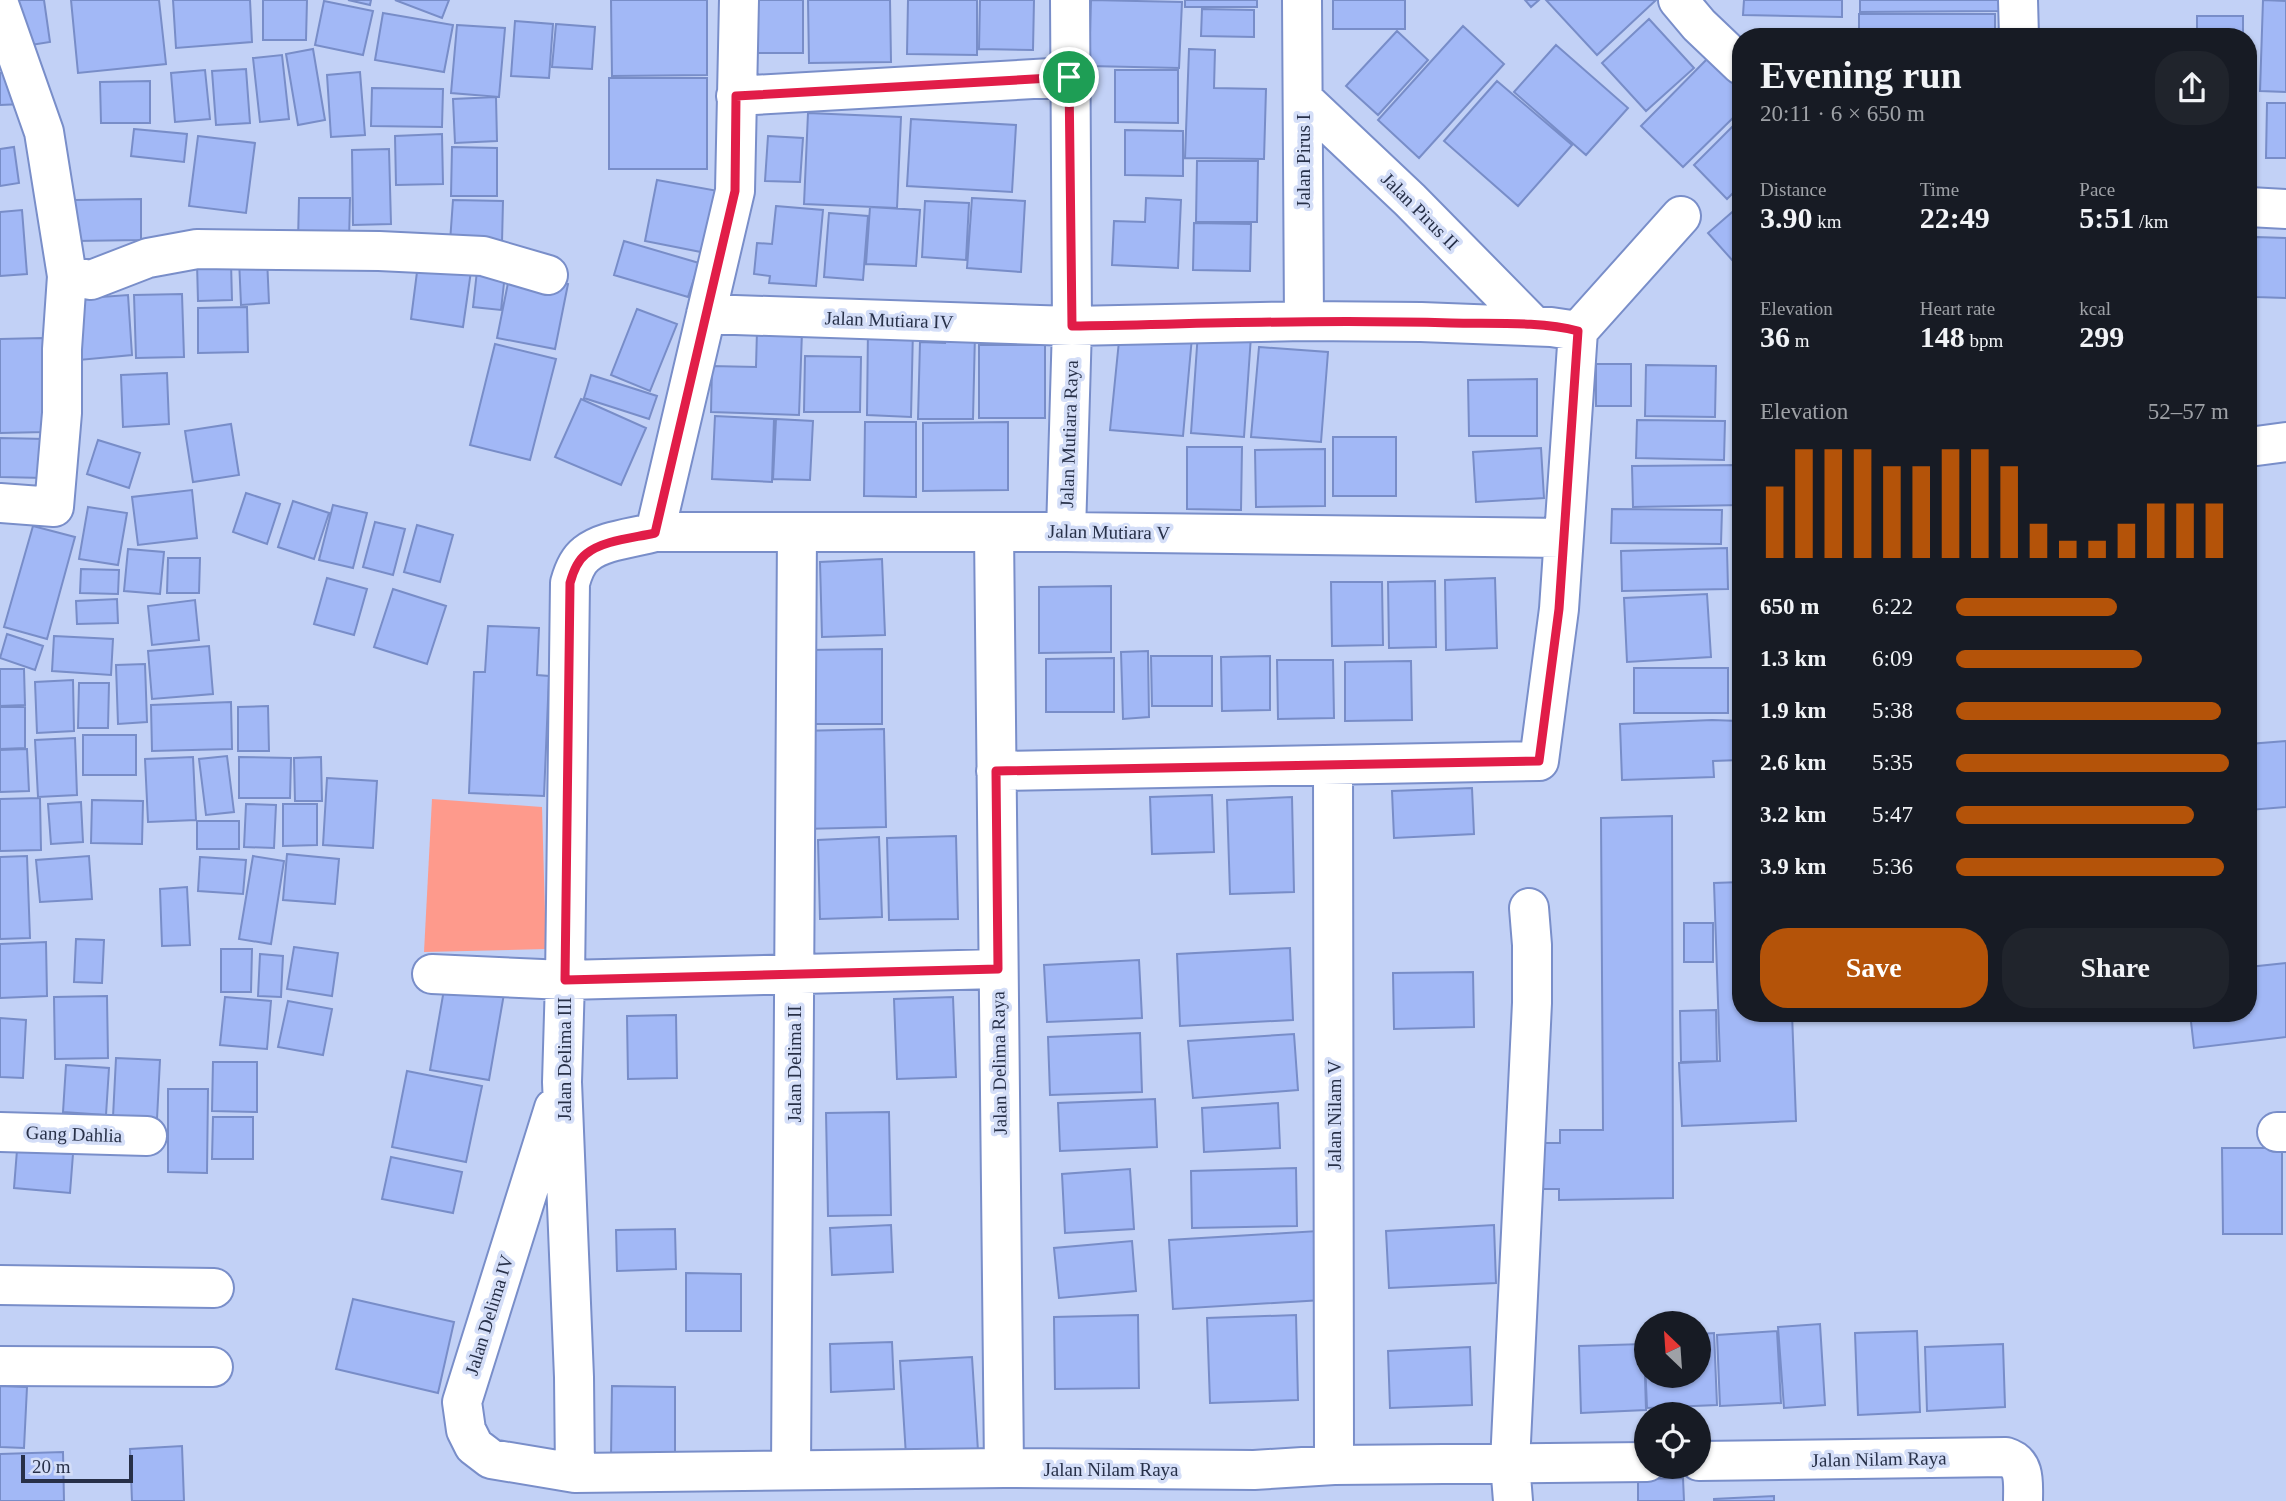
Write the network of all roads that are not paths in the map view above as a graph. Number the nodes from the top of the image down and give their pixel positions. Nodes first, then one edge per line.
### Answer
1 (739, 0) edge
2 (1069, 0) edge
3 (1302, 0) edge
4 (2018, 0) edge
5 (0, 7) edge
6 (1692, 8) edge
7 (2019, 28) edge
8 (1732, 55) edge
9 (1069, 77) junction
10 (736, 96) junction
11 (1303, 99) junction
12 (2257, 207) edge
13 (2286, 209) edge
14 (1681, 216) dead end
15 (548, 275) dead end
16 (67, 276) junction
17 (706, 314) junction
18 (1304, 321) junction
19 (1072, 326) junction
20 (1534, 326) junction
21 (1578, 331) junction
22 (2286, 442) edge
23 (2257, 446) edge
24 (0, 503) edge
25 (994, 532) junction
26 (1066, 532) junction
27 (655, 533) junction
28 (797, 533) junction
29 (1563, 538) junction
30 (1333, 765) junction
31 (996, 771) junction
32 (1529, 908) dead end
33 (998, 969) junction
34 (795, 973) junction
35 (432, 974) dead end
36 (565, 980) junction
37 (562, 1082) junction
38 (0, 1132) edge
39 (147, 1136) dead end
40 (0, 1285) edge
41 (214, 1288) dead end
42 (0, 1366) edge
43 (213, 1367) dead end
44 (1711, 1461) edge
45 (1510, 1462) junction
46 (1634, 1462) edge
47 (1334, 1465) junction
48 (1004, 1468) junction
49 (791, 1470) junction
50 (575, 1473) junction
51 (1255, 1485) edge
52 (870, 1486) edge
53 (1513, 1501) edge
54 (2023, 1501) edge

1 - 10 street
2 - 9 street, Jalan Mutiara Raya
3 - 11 street, Jalan Pirus I
4 - 7 street
5 - 16 street
6 - 8 street
9 - 10 street
9 - 19 street, Jalan Mutiara Raya
10 - 17 street
11 - 18 street, Jalan Pirus I
11 - 20 street, Jalan Pirus II
12 - 13 street
14 - 21 street
15 - 16 street
16 - 24 street
17 - 19 street, Jalan Mutiara IV
17 - 27 street
18 - 19 street, Jalan Mutiara IV
18 - 20 street, Jalan Mutiara IV
19 - 26 street, Jalan Mutiara Raya
20 - 21 street, Jalan Mutiara IV
21 - 29 street
22 - 23 street
25 - 26 street, Jalan Mutiara V
25 - 28 street, Jalan Mutiara V
25 - 31 street, Jalan Delima Raya
26 - 29 street, Jalan Mutiara V
27 - 28 street, Jalan Mutiara V
27 - 36 street, Jalan Delima III
28 - 34 street, Jalan Delima II
29 - 30 street
30 - 31 street
30 - 47 street, Jalan Nilam V
31 - 33 street, Jalan Delima Raya
32 - 45 street
33 - 34 street
33 - 48 street, Jalan Delima Raya
34 - 36 street
34 - 49 street, Jalan Delima II
35 - 36 street
36 - 37 street, Jalan Delima III
37 - 50 street, Jalan Delima III
37 - 50 street, Jalan Delima IV
38 - 39 street, Gang Dahlia
40 - 41 street
42 - 43 street
44 - 54 street, Jalan Nilam Raya
45 - 46 street, Jalan Nilam Raya
45 - 47 street, Jalan Nilam Raya
45 - 53 street
47 - 51 street, Jalan Nilam Raya
48 - 51 street, Jalan Nilam Raya
48 - 52 street, Jalan Nilam Raya
49 - 50 street, Jalan Nilam Raya
49 - 52 street, Jalan Nilam Raya

